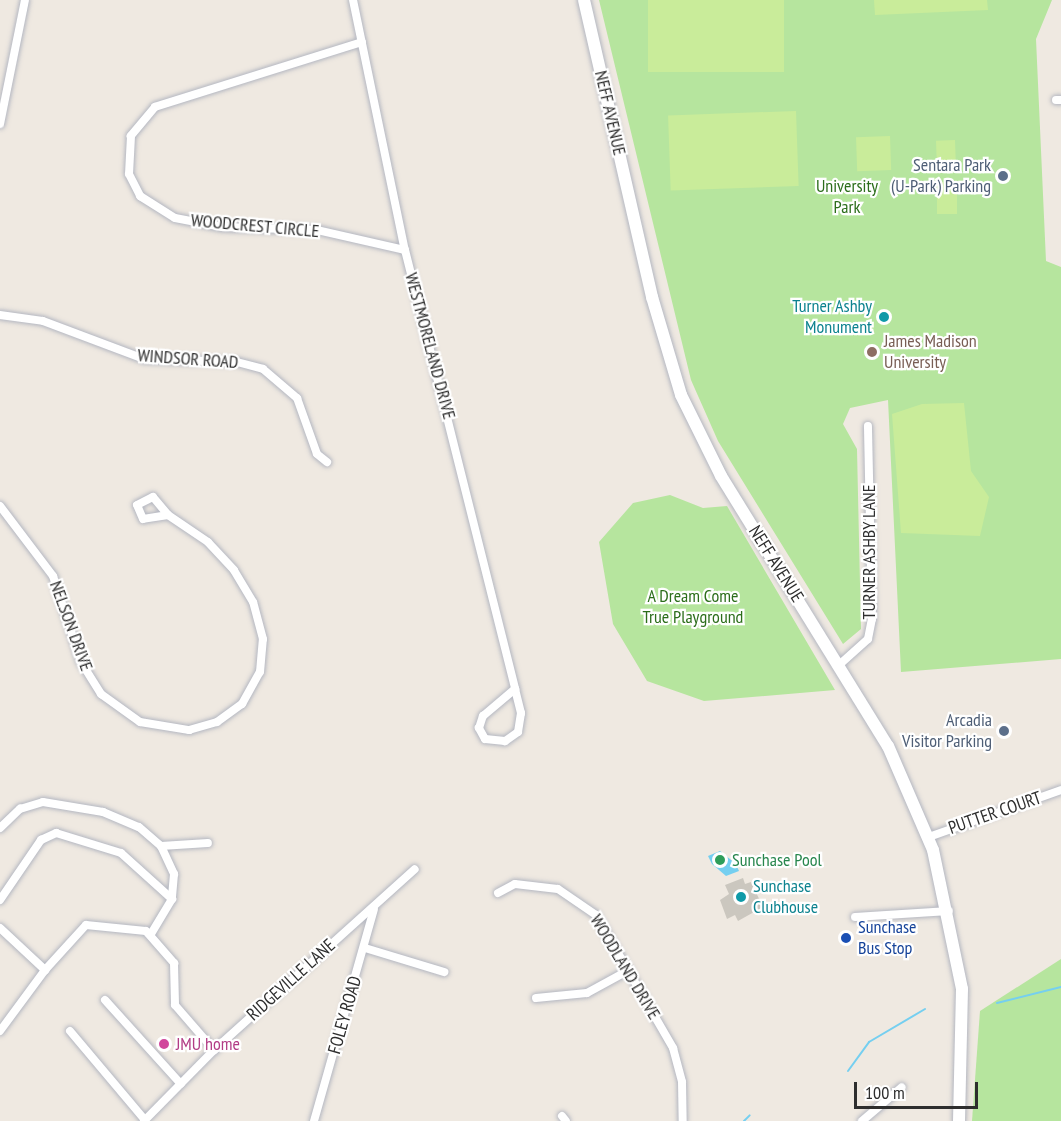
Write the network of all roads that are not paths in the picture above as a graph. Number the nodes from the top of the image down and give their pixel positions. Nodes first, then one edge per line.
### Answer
1 (25, 0) edge
2 (354, 0) edge
3 (584, 0) edge
4 (362, 42) junction
5 (0, 124) edge
6 (405, 250) junction
7 (0, 315) edge
8 (868, 426) dead end
9 (327, 462) dead end
10 (0, 506) edge
11 (168, 515) dead end
12 (839, 665) junction
13 (515, 690) junction
14 (1061, 790) edge
15 (0, 828) edge
16 (929, 837) junction
17 (208, 843) dead end
18 (161, 846) junction
19 (415, 869) dead end
20 (498, 893) dead end
21 (172, 899) junction
22 (0, 900) edge
23 (374, 909) junction
24 (950, 911) junction
25 (855, 917) dead end
26 (0, 928) edge
27 (151, 934) junction
28 (365, 948) junction
29 (45, 970) junction
30 (629, 970) junction
31 (444, 972) dead end
32 (536, 998) dead end
33 (105, 1000) dead end
34 (0, 1031) edge
35 (70, 1031) dead end
36 (214, 1050) junction
37 (181, 1084) junction
38 (902, 1088) dead end
39 (145, 1120) edge
40 (314, 1121) edge
41 (683, 1121) edge
42 (862, 1121) edge
43 (958, 1121) edge

1 - 5 street
2 - 4 street, WESTMORELAND DRIVE
3 - 12 main road, NEFF AVENUE
4 - 6 street, WESTMORELAND DRIVE
4 - 6 street, WOODCREST CIRCLE
6 - 13 street, WESTMORELAND DRIVE
7 - 9 street, WINDSOR ROAD
8 - 12 street, TURNER ASHBY LANE
10 - 11 street, NELSON DRIVE
12 - 16 main road, NEFF AVENUE
13 - 13 street, WESTMORELAND DRIVE
14 - 16 street, PUTTER COURT
15 - 18 street
16 - 24 main road, NEFF AVENUE
17 - 18 street
18 - 21 street
19 - 23 street, RIDGEVILLE LANE
20 - 30 street, WOODLAND DRIVE
21 - 22 street
21 - 27 street
23 - 28 street, FOLEY ROAD
23 - 36 street, RIDGEVILLE LANE
24 - 25 street
24 - 43 main road, NEFF AVENUE
26 - 29 street
27 - 29 street
27 - 36 street
28 - 31 street
28 - 40 street, FOLEY ROAD
29 - 34 street
30 - 32 street
30 - 41 street, WOODLAND DRIVE
33 - 37 street
35 - 39 street
36 - 37 street, RIDGEVILLE LANE
37 - 39 street, RIDGEVILLE LANE
38 - 42 street

